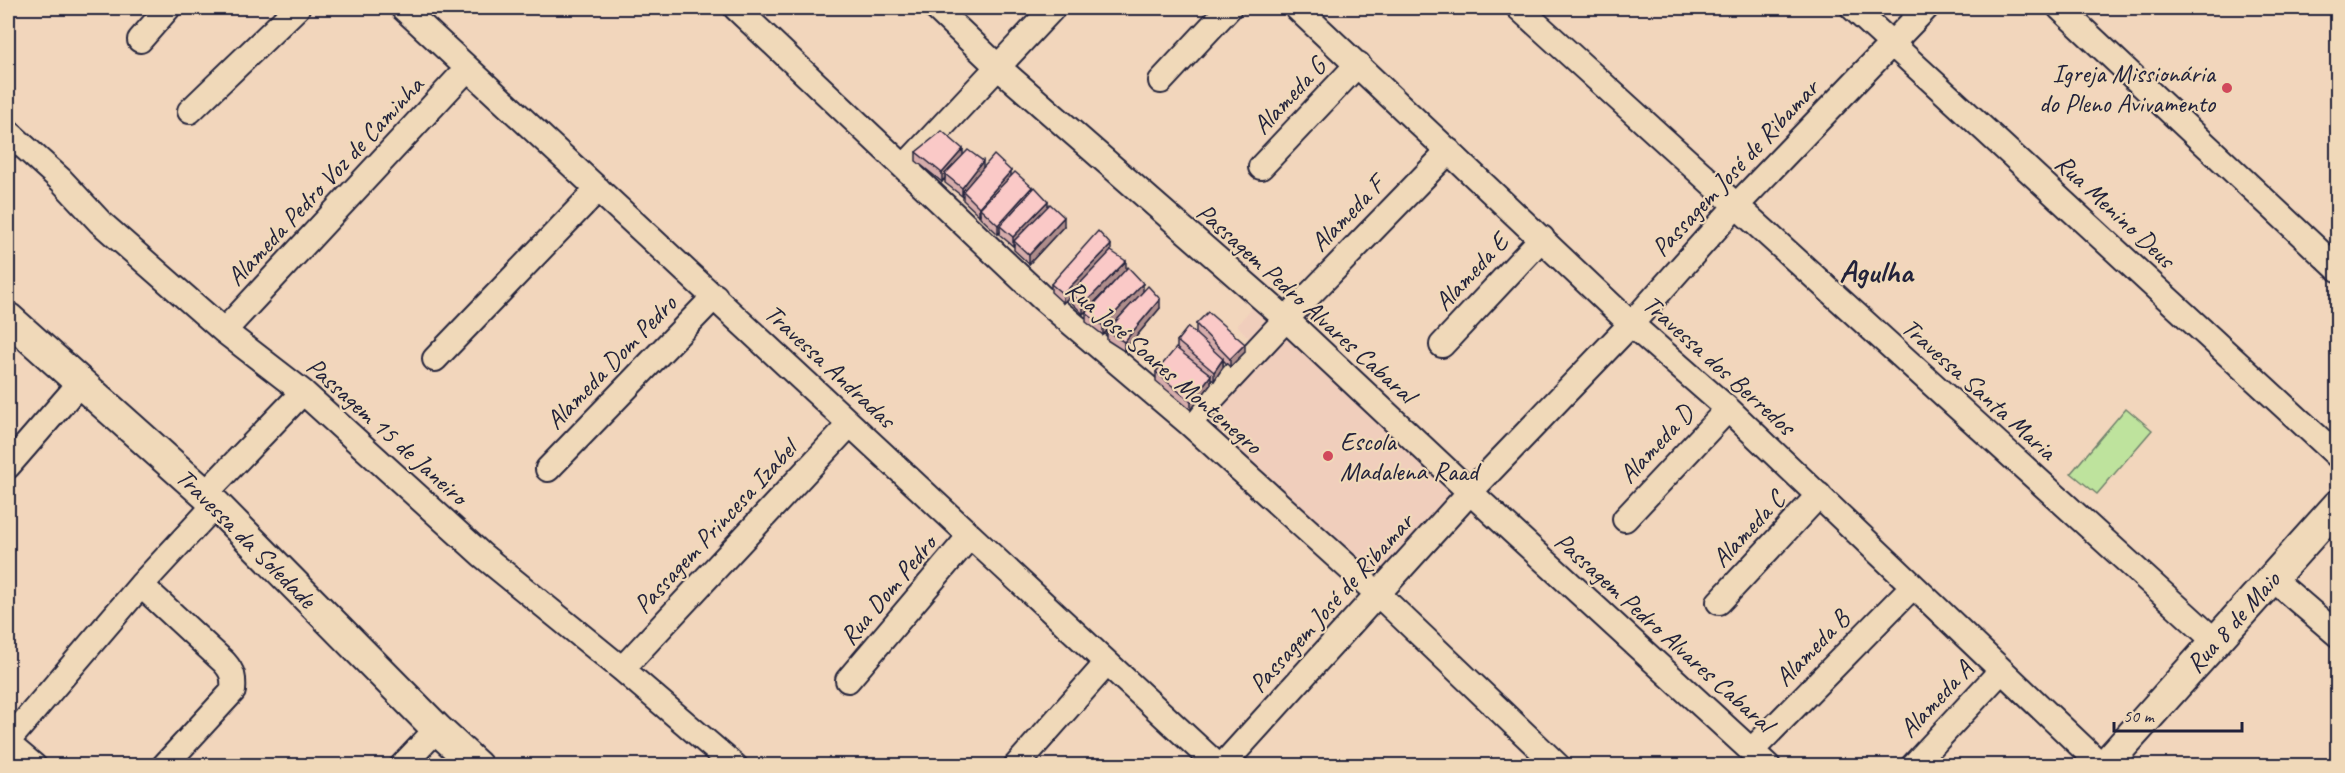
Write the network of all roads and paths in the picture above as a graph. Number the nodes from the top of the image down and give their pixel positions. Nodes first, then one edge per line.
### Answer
1 (168, 8) edge
2 (297, 8) edge
3 (403, 8) edge
4 (736, 8) edge
5 (936, 8) edge
6 (1053, 8) edge
7 (1229, 8) edge
8 (1297, 8) edge
9 (1519, 8) edge
10 (1853, 8) edge
11 (1926, 8) edge
12 (2060, 8) edge
13 (140, 40) dead end
14 (1891, 42) junction
15 (1358, 64) junction
16 (998, 67) junction
17 (467, 69) junction
18 (1161, 81) dead end
19 (190, 111) dead end
20 (8, 132) edge
21 (1449, 151) junction
22 (904, 166) junction
23 (1261, 167) dead end
24 (598, 189) junction
25 (1735, 207) junction
26 (1542, 238) junction
27 (2337, 269) edge
28 (715, 296) junction
29 (8, 318) edge
30 (1286, 319) junction
31 (1631, 324) junction
32 (224, 331) junction
33 (1442, 345) dead end
34 (435, 359) dead end
35 (81, 382) junction
36 (303, 392) junction
37 (1728, 410) junction
38 (1189, 423) junction
39 (850, 424) junction
40 (2337, 456) edge
41 (8, 466) edge
42 (548, 469) dead end
43 (1470, 492) junction
44 (1819, 495) junction
45 (210, 500) junction
46 (2337, 505) edge
47 (1625, 519) dead end
48 (970, 536) junction
49 (2273, 579) junction
50 (141, 585) junction
51 (1913, 586) junction
52 (1378, 594) junction
53 (1719, 602) dead end
54 (2337, 635) edge
55 (2216, 642) junction
56 (1107, 663) junction
57 (622, 669) junction
58 (2001, 672) junction
59 (848, 680) dead end
60 (437, 729) junction
61 (8, 742) edge
62 (1760, 758) edge
63 (34, 765) edge
64 (164, 765) edge
65 (402, 765) edge
66 (477, 765) edge
67 (735, 765) edge
68 (1016, 765) edge
69 (1220, 765) edge
70 (1558, 765) edge
71 (1913, 765) edge
72 (2103, 765) edge

1 - 13 street
2 - 19 street
3 - 17 street, Travessa Andradas
4 - 22 street, Rua José Soares Montenegro
5 - 16 street, Passagem Pedro Alvares Cabaral
6 - 16 street
7 - 18 street
8 - 15 street, Travessa dos Berredos
9 - 25 street, Travessa Santa Maria
10 - 14 street, Rua Menino Deus
11 - 14 street, Passagem José de Ribamar
12 - 27 street
14 - 25 street, Passagem José de Ribamar
14 - 40 street, Rua Menino Deus
15 - 21 street, Travessa dos Berredos
15 - 23 street, Alameda G
16 - 22 street
16 - 30 street, Passagem Pedro Alvares Cabaral
17 - 24 street, Travessa Andradas
17 - 32 street, Alameda Pedro Voz de Caminha
20 - 32 street, Passagem 15 de Janeiro
21 - 26 street, Travessa dos Berredos
21 - 30 street, Alameda F
22 - 38 street, Rua José Soares Montenegro
24 - 28 street, Travessa Andradas
24 - 34 street
25 - 31 street, Passagem José de Ribamar
25 - 55 street, Travessa Santa Maria
26 - 31 street, Travessa dos Berredos
26 - 33 street, Alameda E
28 - 39 street, Travessa Andradas
28 - 42 street, Alameda Dom Pedro
29 - 35 main road, Travessa da Soledade
30 - 38 street, Alameda F
30 - 43 street, Passagem Pedro Alvares Cabaral
31 - 37 street, Travessa dos Berredos
31 - 43 street, Passagem José de Ribamar
32 - 36 street, Passagem 15 de Janeiro
35 - 41 street
35 - 45 main road, Travessa da Soledade
36 - 45 street
36 - 57 street, Passagem 15 de Janeiro
37 - 44 street, Travessa dos Berredos
37 - 47 street, Alameda D
38 - 52 street, Rua José Soares Montenegro
39 - 48 street, Travessa Andradas
39 - 57 street, Passagem Princesa Izabel
43 - 52 street, Passagem José de Ribamar
43 - 62 street, Passagem Pedro Alvares Cabaral
44 - 51 street, Travessa dos Berredos
44 - 53 street, Alameda C
45 - 50 street
45 - 60 main road, Travessa da Soledade
46 - 49 main road, Rua 8 de Maio
48 - 56 street, Travessa Andradas
48 - 59 street, Rua Dom Pedro
49 - 54 street
49 - 55 main road, Rua 8 de Maio
50 - 61 street
50 - 64 street
51 - 58 street, Travessa dos Berredos
51 - 62 street, Alameda B
52 - 69 street, Passagem José de Ribamar
52 - 70 street, Rua José Soares Montenegro
55 - 72 main road, Rua 8 de Maio
56 - 68 street
56 - 69 street, Travessa Andradas
57 - 67 street, Passagem 15 de Janeiro
58 - 71 street, Alameda A
58 - 72 street, Travessa dos Berredos
60 - 65 street
60 - 66 main road, Travessa da Soledade
61 - 63 street

